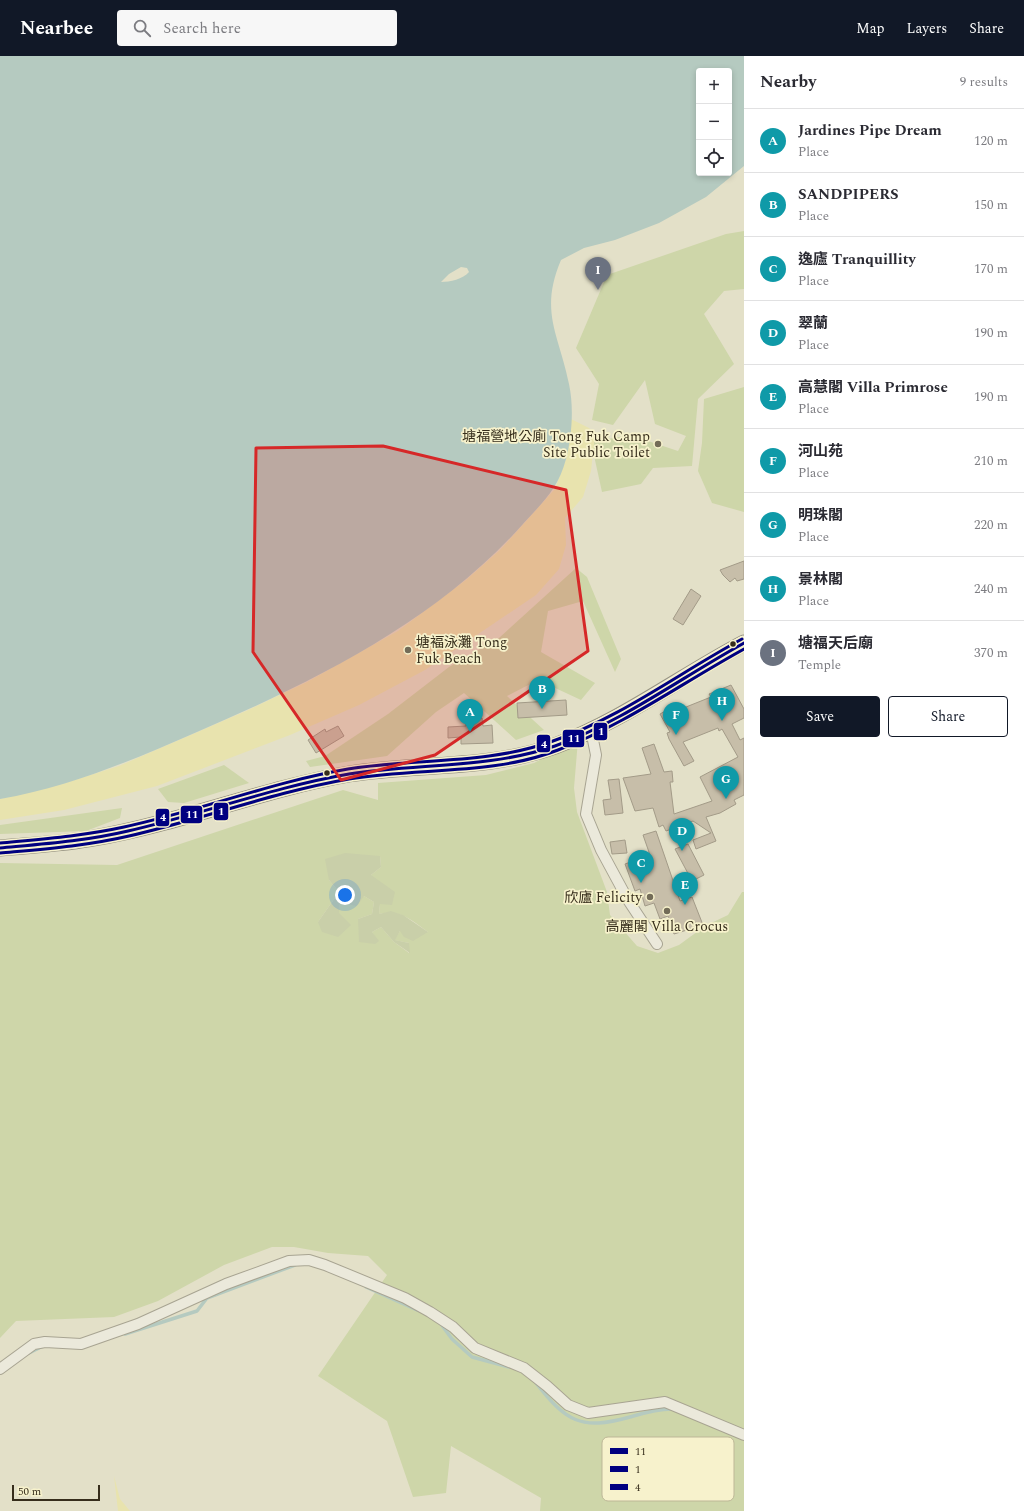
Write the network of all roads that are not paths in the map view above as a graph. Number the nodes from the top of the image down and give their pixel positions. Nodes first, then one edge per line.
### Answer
1 (744, 643) edge
2 (591, 730) junction
3 (0, 848) edge
4 (657, 944) dead end
5 (0, 1369) edge
6 (744, 1435) edge

1 - 2 main road
2 - 3 main road
2 - 4 street
5 - 6 street

